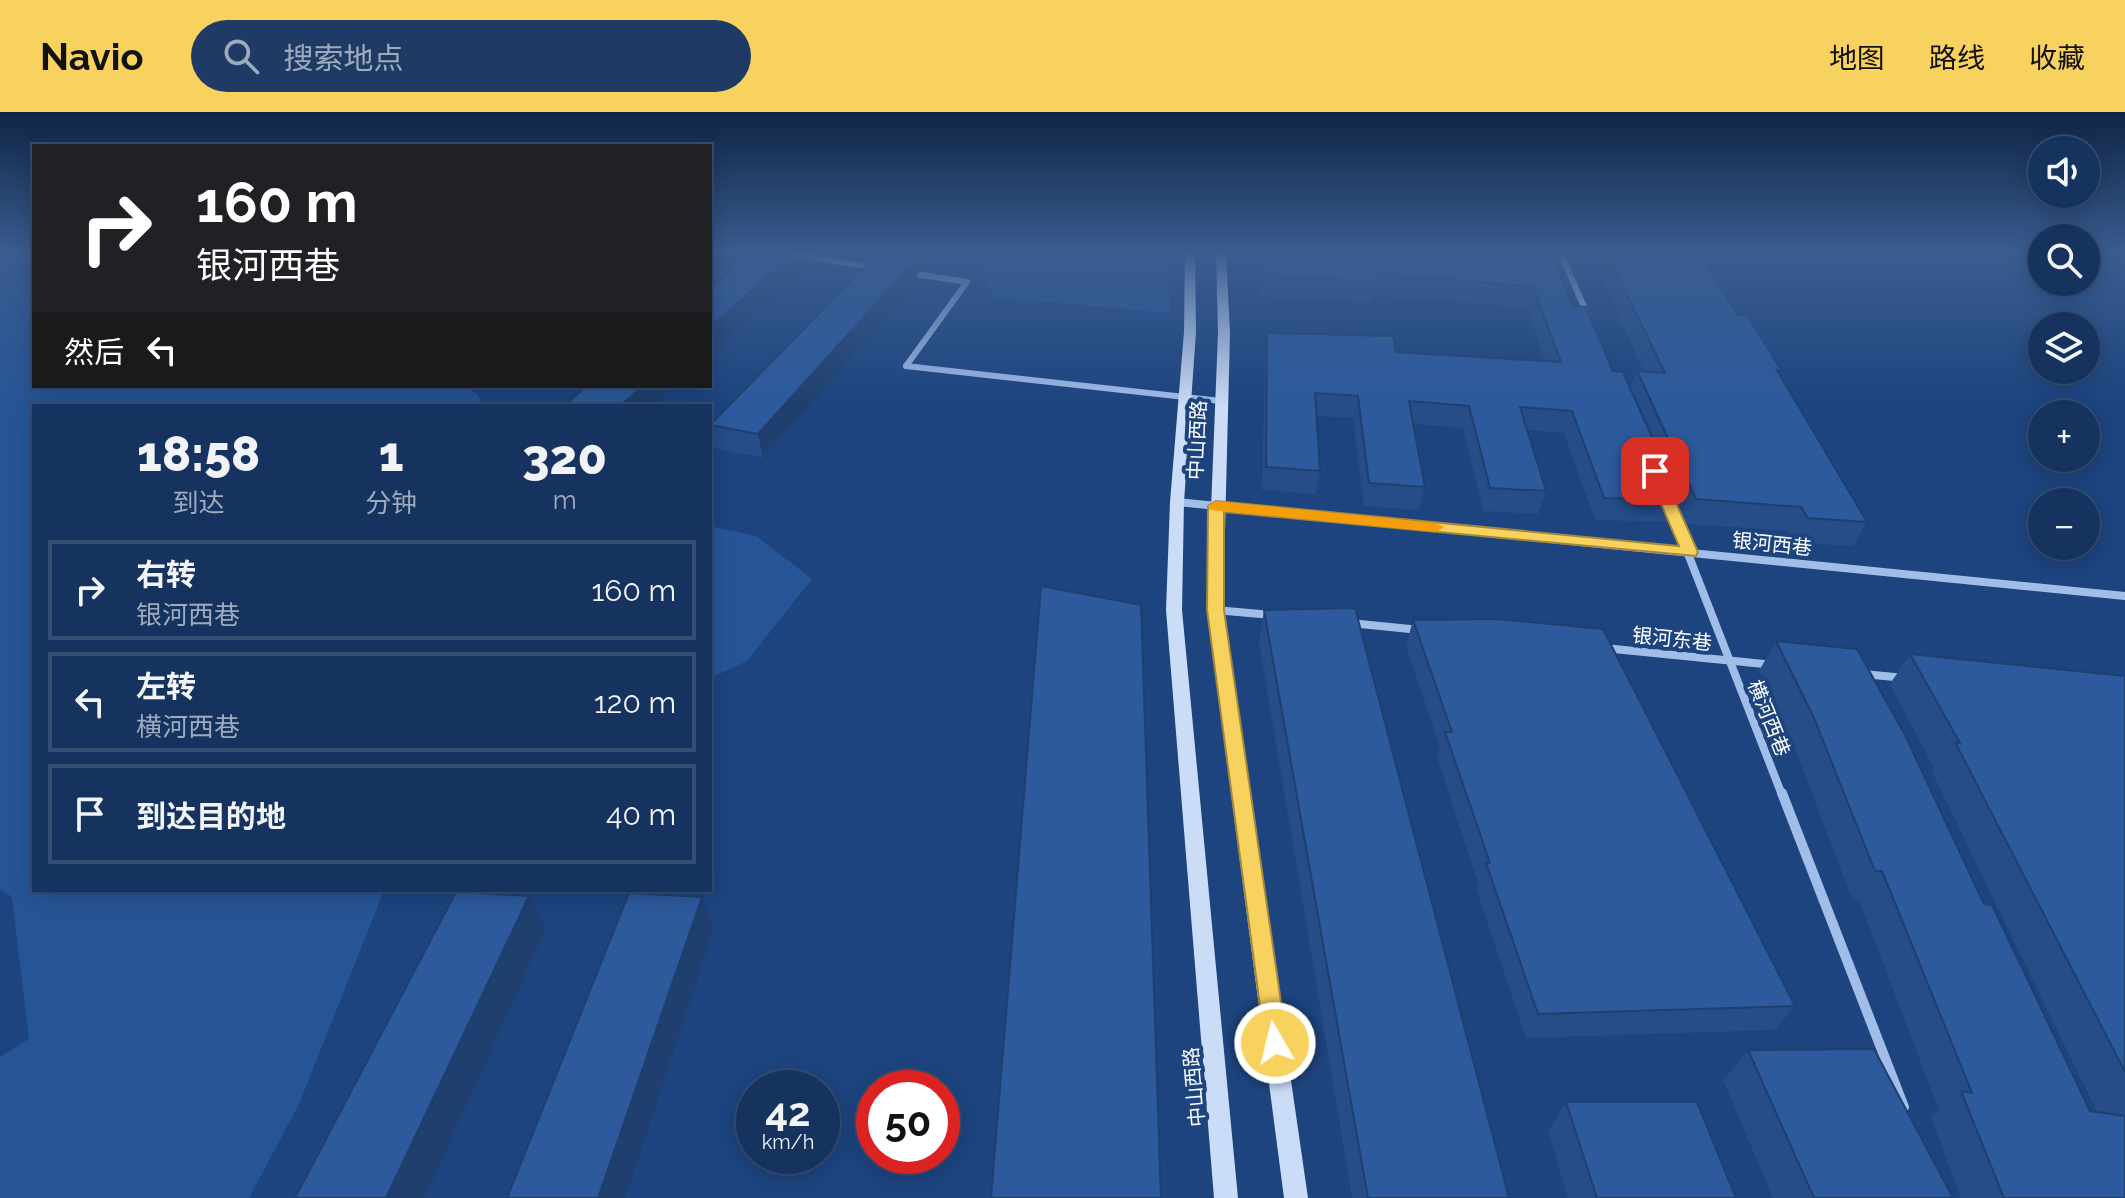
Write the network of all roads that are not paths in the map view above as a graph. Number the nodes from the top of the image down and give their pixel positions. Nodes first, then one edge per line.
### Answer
1 (951, 305) edge
2 (1188, 305) edge
3 (1223, 305) edge
4 (1583, 305) edge
5 (1592, 325) edge
6 (1185, 397) junction
7 (1221, 401) junction
8 (1665, 495) edge
9 (1177, 502) junction
10 (1216, 506) junction
11 (1690, 552) junction
12 (2125, 596) edge
13 (1215, 610) junction
14 (1277, 616) edge
15 (1339, 622) edge
16 (1432, 631) edge
17 (1587, 646) edge
18 (1727, 660) junction
19 (1791, 666) edge
20 (1854, 673) edge
21 (1918, 679) edge
22 (1905, 1111) edge
23 (1226, 1198) edge
24 (1296, 1198) edge

1 - 6 street
2 - 6 main road, 中山西路
3 - 7 main road, 中山西路
4 - 5 street
6 - 7 street
6 - 9 main road, 中山西路
7 - 10 main road, 中山西路
8 - 11 street, 横河西巷
9 - 10 street, 银河西巷
9 - 23 main road, 中山西路
10 - 11 street, 银河西巷
10 - 13 main road, 中山西路
11 - 12 street, 银河西巷
11 - 18 street, 横河西巷
13 - 14 street
13 - 24 main road, 中山西路
15 - 16 street
17 - 18 street, 银河东巷
18 - 19 street, 银河东巷
18 - 22 street, 横河西巷
20 - 21 street

